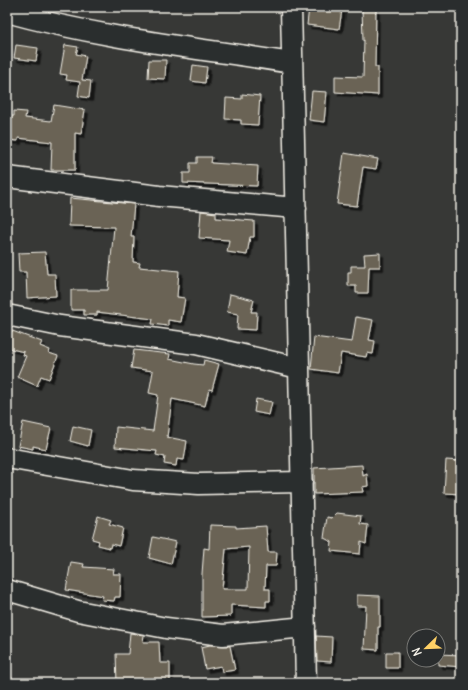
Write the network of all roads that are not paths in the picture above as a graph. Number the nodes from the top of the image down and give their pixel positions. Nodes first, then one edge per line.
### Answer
1 (291, 7) edge
2 (7, 12) edge
3 (292, 63) junction
4 (7, 177) edge
5 (296, 208) junction
6 (7, 315) edge
7 (299, 368) junction
8 (7, 458) edge
9 (302, 482) junction
10 (7, 590) edge
11 (305, 627) junction
12 (306, 683) edge

1 - 3 street
2 - 3 street
3 - 5 street
4 - 5 street
5 - 7 street
6 - 7 street
7 - 9 street
8 - 9 street
9 - 11 street
10 - 11 street
11 - 12 street

